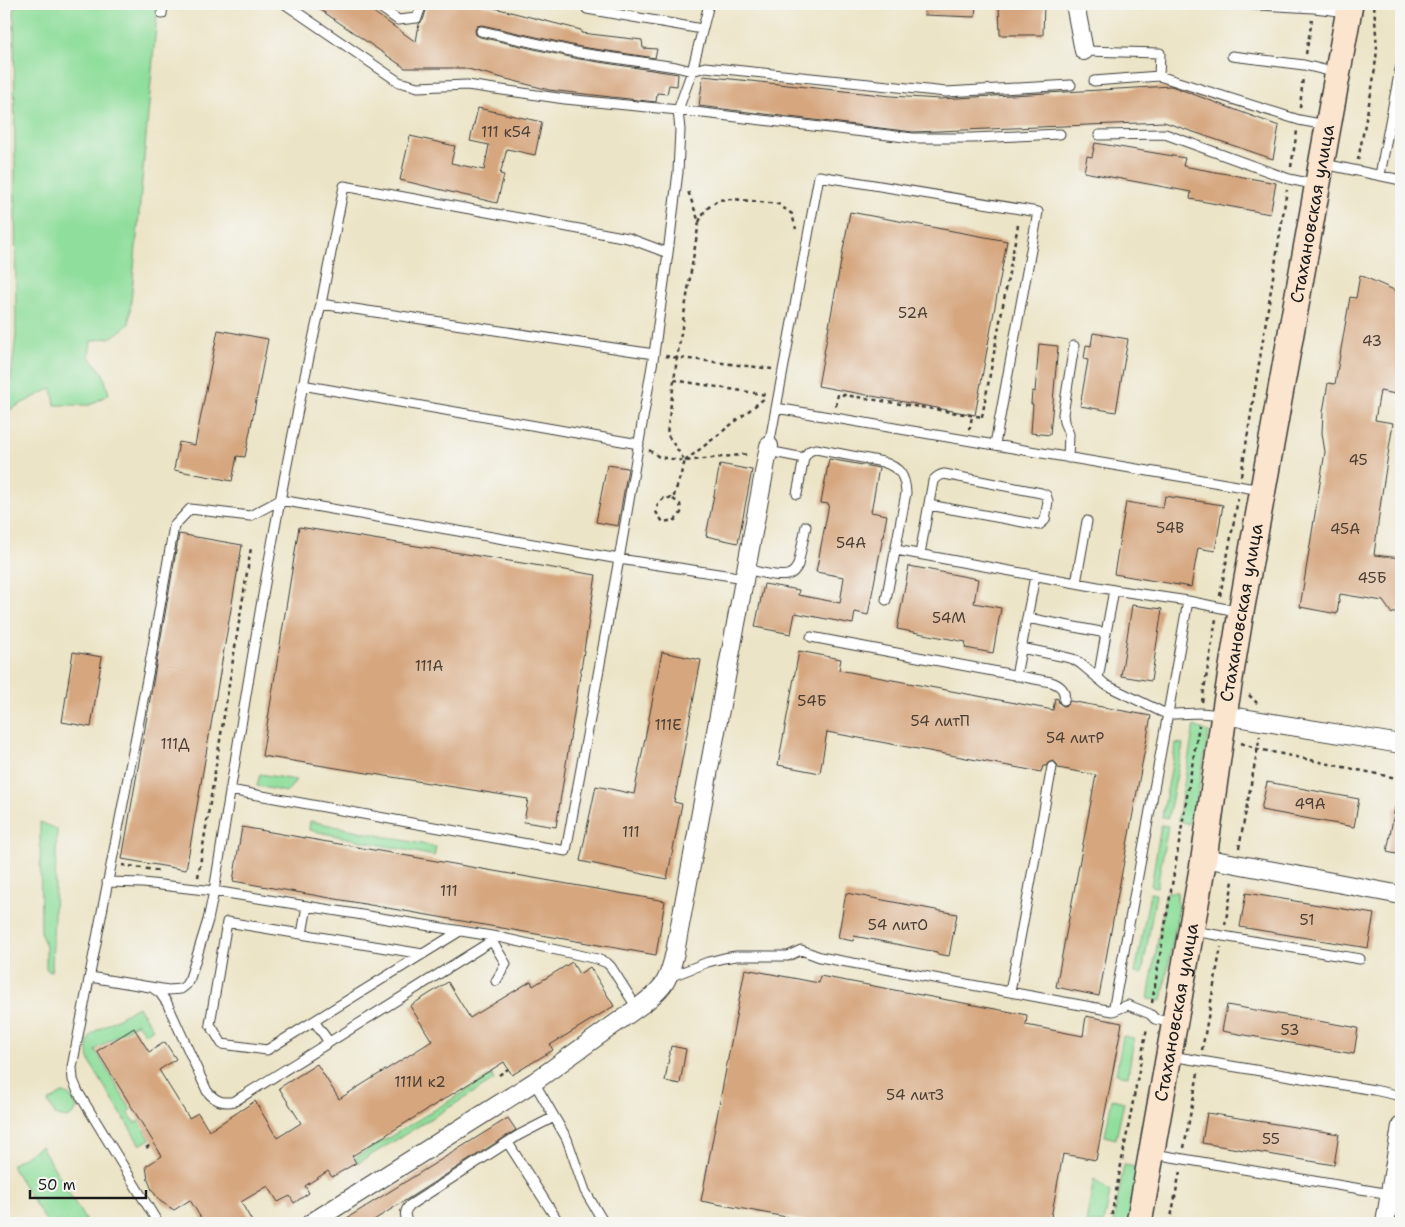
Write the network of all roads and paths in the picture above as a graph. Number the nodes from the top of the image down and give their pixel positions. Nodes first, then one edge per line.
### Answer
1 (163, 4) edge
2 (285, 4) edge
3 (376, 4) edge
4 (422, 4) edge
5 (709, 4) edge
6 (1075, 4) edge
7 (1239, 4) edge
8 (1374, 4) edge
9 (1314, 8) junction
10 (1349, 8) edge
11 (587, 9) dead end
12 (162, 14) dead end
13 (702, 29) junction
14 (481, 31) dead end
15 (1084, 51) joint
16 (1232, 56) dead end
17 (1304, 65) junction
18 (1401, 66) edge
19 (692, 71) junction
20 (1337, 73) junction
21 (1159, 76) junction
22 (1094, 81) dead end
23 (1071, 85) dead end
24 (678, 110) junction
25 (1299, 120) junction
26 (1328, 126) junction
27 (1060, 134) dead end
28 (1099, 135) dead end
29 (678, 164) junction
30 (1356, 171) junction
31 (1319, 174) junction
32 (1380, 175) junction
33 (1289, 179) junction
34 (1401, 180) edge
35 (699, 222) junction
36 (1018, 225) dead end
37 (795, 236) dead end
38 (668, 252) junction
39 (321, 304) junction
40 (1074, 346) dead end
41 (654, 354) junction
42 (677, 358) junction
43 (784, 371) junction
44 (674, 380) junction
45 (302, 385) junction
46 (768, 395) junction
47 (772, 406) junction
48 (836, 406) dead end
49 (982, 417) junction
50 (1000, 420) junction
51 (639, 444) junction
52 (995, 444) junction
53 (763, 450) junction
54 (804, 458) junction
55 (1068, 458) junction
56 (685, 461) junction
57 (1240, 477) dead end
58 (1263, 490) junction
59 (797, 494) dead end
60 (673, 499) junction
61 (1238, 499) dead end
62 (280, 500) junction
63 (929, 505) junction
64 (1087, 522) dead end
65 (806, 526) dead end
66 (251, 548) dead end
67 (896, 550) junction
68 (920, 554) junction
69 (619, 558) junction
70 (745, 573) junction
71 (1035, 576) junction
72 (1076, 583) junction
73 (1114, 590) junction
74 (886, 600) dead end
75 (1188, 601) junction
76 (1229, 609) junction
77 (1027, 618) junction
78 (1106, 633) junction
79 (811, 638) dead end
80 (1021, 648) junction
81 (1016, 676) junction
82 (1098, 679) junction
83 (1064, 700) dead end
84 (1168, 714) junction
85 (1212, 714) junction
86 (1261, 732) dead end
87 (1238, 742) dead end
88 (1401, 744) edge
89 (1258, 749) junction
90 (1052, 767) dead end
91 (1401, 778) edge
92 (230, 790) junction
93 (1204, 858) junction
94 (1236, 864) junction
95 (169, 873) dead end
96 (198, 878) dead end
97 (107, 882) junction
98 (118, 883) junction
99 (214, 891) junction
100 (1401, 895) edge
101 (307, 906) junction
102 (460, 931) junction
103 (1191, 931) junction
104 (302, 934) junction
105 (1223, 936) junction
106 (495, 939) junction
107 (423, 954) junction
108 (1360, 959) dead end
109 (90, 977) junction
110 (667, 978) junction
111 (496, 981) dead end
112 (153, 988) junction
113 (1010, 992) junction
114 (637, 1008) junction
115 (1113, 1012) junction
116 (1150, 1014) junction
117 (314, 1021) junction
118 (1174, 1023) junction
119 (329, 1042) junction
120 (1168, 1055) junction
121 (1200, 1061) junction
122 (508, 1069) dead end
123 (499, 1075) dead end
124 (534, 1082) junction
125 (1401, 1096) edge
126 (554, 1117) junction
127 (1401, 1126) edge
128 (508, 1143) junction
129 (152, 1144) dead end
130 (146, 1148) dead end
131 (1151, 1153) junction
132 (1182, 1158) junction
133 (1390, 1194) junction
134 (158, 1223) edge
135 (311, 1223) edge
136 (408, 1223) edge
137 (559, 1223) edge
138 (604, 1223) edge
139 (1110, 1223) edge
140 (1139, 1223) edge
141 (1170, 1223) edge
142 (1385, 1223) edge

1 - 12 lane
2 - 24 lane
3 - 4 lane
5 - 13 lane
6 - 15 street
7 - 9 lane
8 - 30 path
9 - 10 lane
9 - 17 path
10 - 20 main road, Стахановская улица
11 - 13 lane
13 - 19 lane
14 - 19 lane
15 - 21 lane
16 - 17 lane
17 - 20 lane
17 - 25 path
18 - 32 lane
19 - 23 lane
19 - 24 lane
20 - 26 main road, Стахановская улица
21 - 22 lane
21 - 25 lane
24 - 27 lane
24 - 29 lane
25 - 26 lane
25 - 33 path
26 - 31 main road, Стахановская улица
28 - 33 lane
29 - 35 path
29 - 38 lane
30 - 31 lane
30 - 32 lane
31 - 33 lane
31 - 58 main road, Стахановская улица
32 - 34 lane
33 - 57 path
35 - 37 path
35 - 42 path
36 - 49 path
38 - 39 lane
38 - 41 lane
39 - 41 lane
39 - 45 lane
40 - 55 lane
41 - 42 path
41 - 51 lane
42 - 43 path
42 - 44 path
43 - 47 lane
43 - 50 lane
44 - 46 path
44 - 56 path
45 - 51 lane
45 - 62 lane
46 - 47 path
46 - 56 path
47 - 52 lane
47 - 53 lane
48 - 49 path
49 - 50 path
50 - 52 lane
51 - 56 path
51 - 69 lane
52 - 55 lane
53 - 54 lane
53 - 56 path
53 - 70 street
54 - 59 lane
54 - 67 lane
55 - 58 lane
56 - 60 path
58 - 76 main road, Стахановская улица
60 - 60 path
61 - 76 path
62 - 69 lane
62 - 92 lane
62 - 97 lane
63 - 63 lane
63 - 68 lane
64 - 72 lane
65 - 70 lane
66 - 96 path
67 - 68 lane
67 - 74 lane
68 - 71 lane
69 - 70 lane
69 - 92 lane
70 - 110 street
71 - 72 lane
71 - 77 lane
72 - 73 lane
73 - 75 lane
73 - 78 lane
75 - 76 lane
75 - 84 lane
76 - 85 main road, Стахановская улица
76 - 85 path
77 - 78 lane
77 - 80 lane
78 - 82 lane
79 - 81 lane
80 - 81 lane
80 - 82 lane
81 - 83 lane
82 - 84 lane
84 - 85 lane
84 - 115 lane
85 - 88 street
85 - 93 main road, Стахановская улица
85 - 116 path
86 - 89 path
87 - 89 path
89 - 91 path
89 - 94 path
90 - 113 lane
92 - 99 lane
93 - 94 street
93 - 103 main road, Стахановская улица
94 - 100 street
94 - 105 path
95 - 98 path
97 - 98 lane
97 - 109 lane
98 - 99 lane
99 - 101 lane
99 - 112 lane
101 - 102 lane
101 - 104 lane
102 - 106 lane
102 - 107 lane
103 - 105 lane
103 - 118 main road, Стахановская улица
104 - 107 lane
104 - 117 lane
105 - 108 lane
105 - 121 path
106 - 111 lane
106 - 114 lane
106 - 119 lane
107 - 117 lane
109 - 112 lane
109 - 134 lane
110 - 113 lane
110 - 114 street
112 - 119 lane
113 - 115 lane
114 - 124 street
115 - 116 lane
116 - 118 lane
116 - 139 path
117 - 119 lane
118 - 120 main road, Стахановская улица
120 - 121 lane
120 - 131 main road, Стахановская улица
121 - 125 lane
121 - 132 path
122 - 123 path
124 - 126 lane
124 - 135 street
126 - 128 lane
126 - 138 lane
127 - 133 street
128 - 136 lane
128 - 137 lane
129 - 130 path
131 - 132 lane
131 - 140 main road, Стахановская улица
132 - 133 lane
132 - 141 path
133 - 142 street

